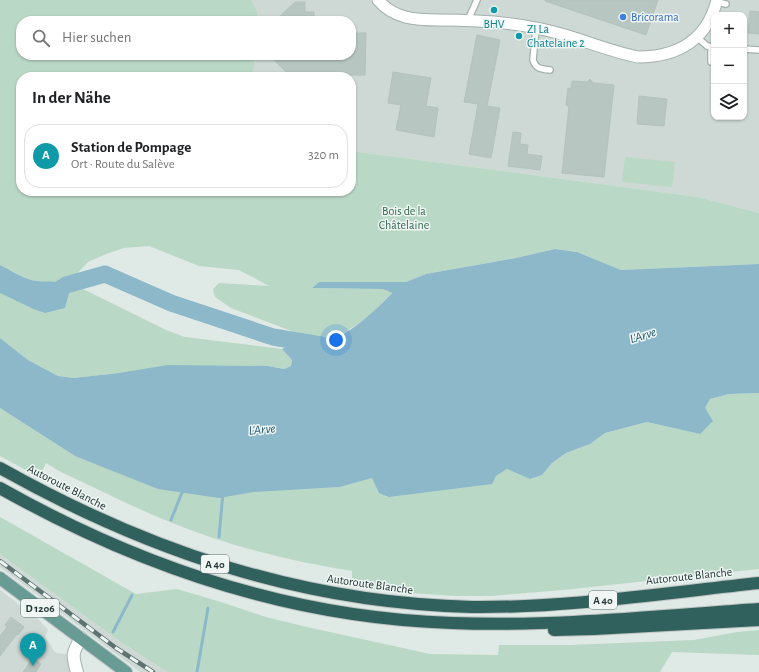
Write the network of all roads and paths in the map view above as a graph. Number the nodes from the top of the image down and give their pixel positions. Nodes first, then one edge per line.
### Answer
1 (378, 0) edge
2 (477, 0) edge
3 (720, 2) edge
4 (468, 20) junction
5 (536, 28) junction
6 (697, 36) junction
7 (711, 47) edge
8 (747, 49) edge
9 (759, 50) edge
10 (550, 70) dead end
11 (0, 468) edge
12 (0, 488) edge
13 (0, 578) edge
14 (759, 583) edge
15 (759, 601) edge
16 (759, 609) edge
17 (606, 619) junction
18 (759, 620) edge
19 (451, 623) junction
20 (80, 638) junction
21 (77, 672) edge
22 (126, 672) edge

1 - 4 street
2 - 4 lane
3 - 6 street
4 - 5 street
5 - 6 street
5 - 10 lane
6 - 7 lane
8 - 9 lane
11 - 14 highway, Autoroute Blanche / A 40
12 - 19 highway, A 40
13 - 20 main road, D 1206
15 - 17 highway
16 - 17 highway, A 40
17 - 19 highway, A 40
18 - 19 highway
20 - 21 street
20 - 22 main road, D 1206

